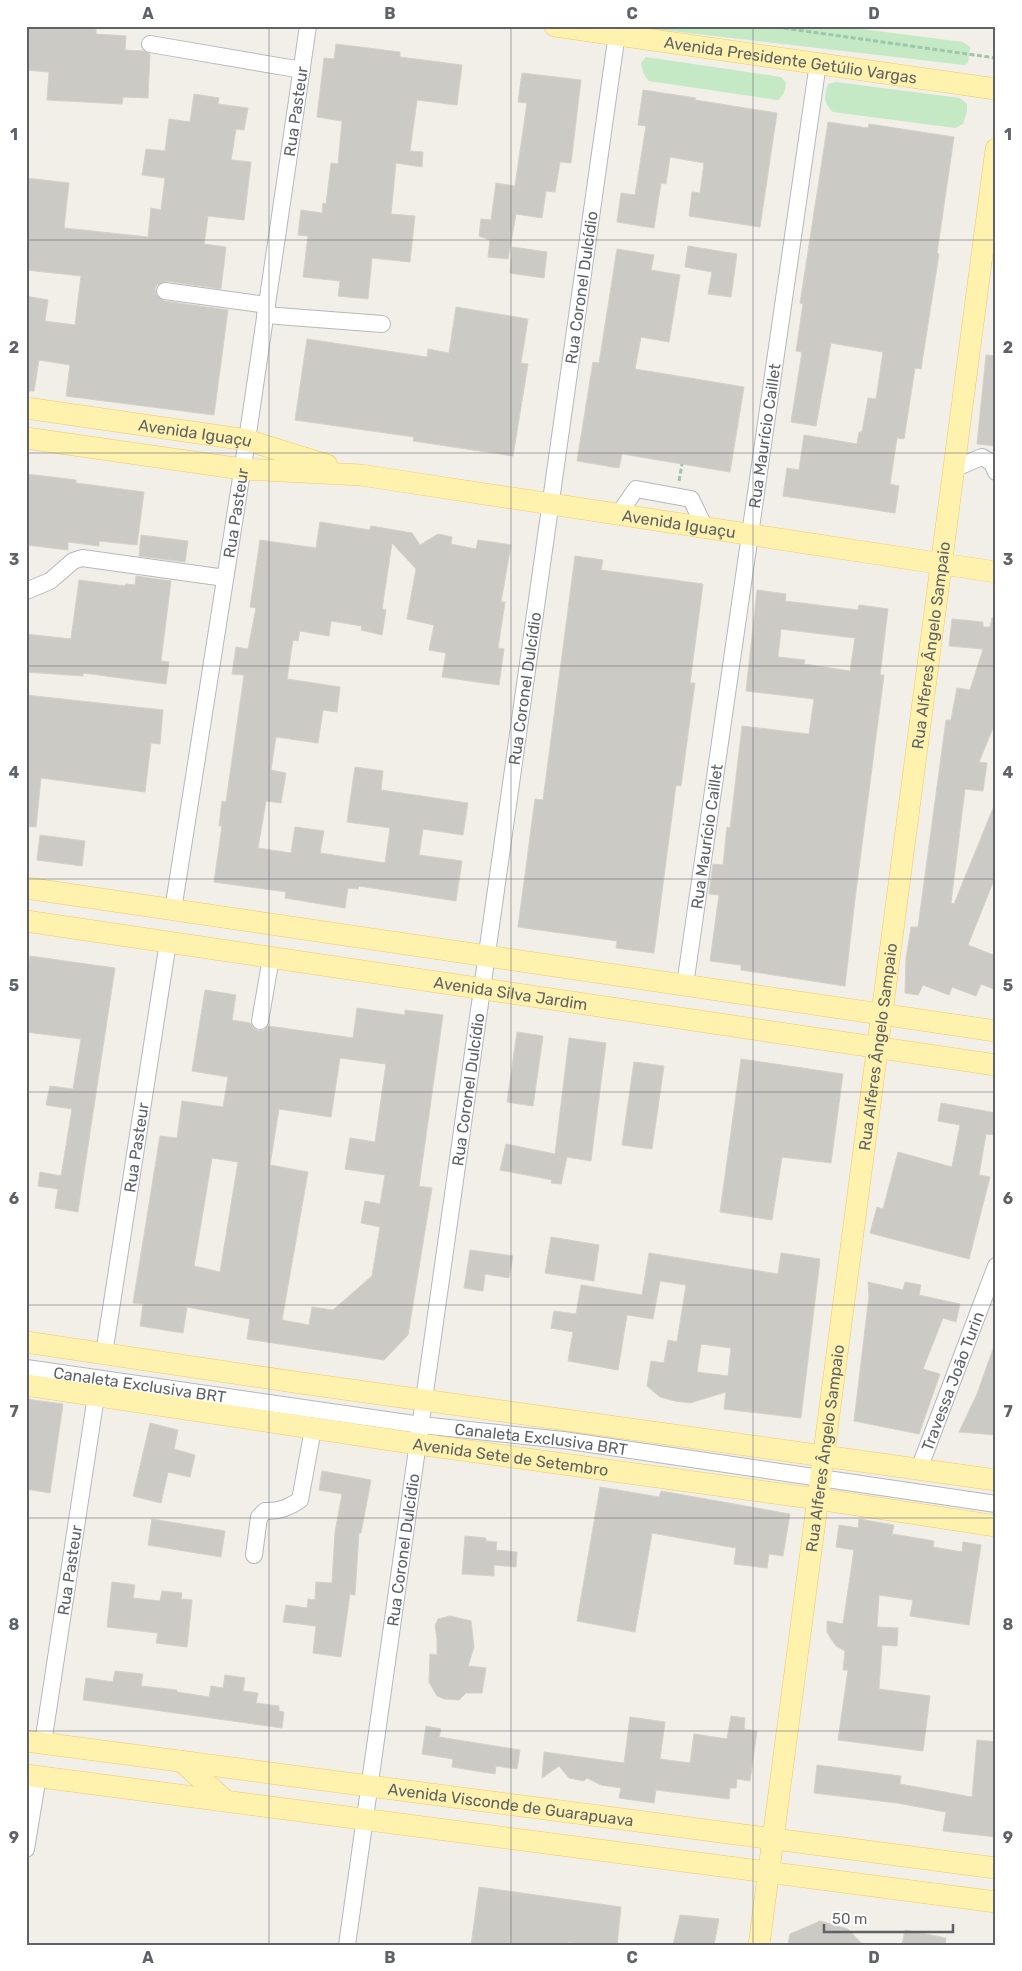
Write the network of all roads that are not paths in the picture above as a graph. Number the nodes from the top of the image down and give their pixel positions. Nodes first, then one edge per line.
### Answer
1 (308, 26) edge
2 (555, 26) edge
3 (617, 31) edge
4 (150, 44) dead end
5 (818, 64) junction
6 (302, 70) junction
7 (996, 88) edge
8 (996, 149) edge
9 (165, 291) dead end
10 (266, 310) junction
11 (382, 324) dead end
12 (26, 408) edge
13 (26, 438) edge
14 (246, 440) junction
15 (954, 468) junction
16 (242, 469) junction
17 (996, 472) edge
18 (361, 475) junction
19 (551, 504) junction
20 (750, 535) junction
21 (941, 564) junction
22 (996, 572) edge
23 (225, 578) junction
24 (26, 591) edge
25 (26, 888) edge
26 (173, 910) junction
27 (26, 921) edge
28 (168, 942) junction
29 (487, 956) junction
30 (271, 958) junction
31 (650, 980) junction
32 (685, 985) junction
33 (482, 989) junction
34 (604, 1007) junction
35 (882, 1014) junction
36 (260, 1021) dead end
37 (996, 1031) edge
38 (877, 1048) junction
39 (996, 1065) edge
40 (996, 1266) edge
41 (26, 1342) edge
42 (104, 1354) junction
43 (26, 1368) edge
44 (26, 1386) edge
45 (96, 1396) junction
46 (424, 1400) junction
47 (312, 1429) junction
48 (419, 1434) junction
49 (824, 1455) junction
50 (919, 1469) junction
51 (996, 1480) edge
52 (819, 1489) junction
53 (996, 1504) edge
54 (996, 1526) edge
55 (254, 1555) dead end
56 (35, 1742) edge
57 (180, 1760) junction
58 (32, 1776) edge
59 (370, 1786) junction
60 (226, 1801) junction
61 (365, 1819) junction
62 (633, 1820) junction
63 (773, 1839) junction
64 (26, 1850) edge
65 (600, 1850) junction
66 (996, 1868) edge
67 (768, 1872) junction
68 (996, 1902) edge
69 (347, 1945) edge
70 (759, 1945) edge

1 - 6 street, Rua Pasteur
2 - 3 main road, Avenida Presidente Getúlio Vargas
3 - 5 main road, Avenida Presidente Getúlio Vargas
3 - 19 street, Rua Coronel Dulcídio
4 - 6 street
5 - 7 main road, Avenida Presidente Getúlio Vargas
5 - 20 street, Rua Maurício Caillet
6 - 10 street, Rua Pasteur
8 - 15 main road, Rua Alferes Ângelo Sampaio
9 - 10 street
10 - 11 street
10 - 14 street, Rua Pasteur
12 - 14 main road, Avenida Iguaçu
13 - 16 main road, Avenida Iguaçu
14 - 16 street, Rua Pasteur
14 - 18 main road, Avenida Iguaçu
15 - 17 street
15 - 21 main road, Rua Alferes Ângelo Sampaio
16 - 18 main road, Avenida Iguaçu
16 - 23 street, Rua Pasteur
18 - 19 main road, Avenida Iguaçu
19 - 20 main road, Avenida Iguaçu
19 - 29 street, Rua Coronel Dulcídio
20 - 21 main road, Avenida Iguaçu
20 - 32 street, Rua Maurício Caillet
21 - 22 main road, Avenida Iguaçu
21 - 35 main road, Rua Alferes Ângelo Sampaio
23 - 24 street
23 - 26 street, Rua Pasteur
25 - 26 main road, Avenida Silva Jardim
26 - 29 main road, Avenida Silva Jardim
27 - 28 main road, Avenida Silva Jardim
28 - 30 main road, Avenida Silva Jardim
28 - 42 street, Rua Pasteur
29 - 31 main road, Avenida Silva Jardim
29 - 33 street, Rua Coronel Dulcídio
30 - 33 main road, Avenida Silva Jardim
30 - 36 street
31 - 32 main road, Avenida Silva Jardim
31 - 34 main road
32 - 35 main road, Avenida Silva Jardim
33 - 34 main road, Avenida Silva Jardim
33 - 46 street, Rua Coronel Dulcídio
34 - 38 main road, Avenida Silva Jardim
35 - 37 main road, Avenida Silva Jardim
35 - 38 main road, Rua Alferes Ângelo Sampaio
38 - 39 main road, Avenida Silva Jardim
38 - 49 main road, Rua Alferes Ângelo Sampaio
40 - 50 street, Travessa João Turin
41 - 42 main road
42 - 46 main road
43 - 48 street, Canaleta Exclusiva BRT
44 - 45 main road, Avenida Sete de Setembro
45 - 47 main road, Avenida Sete de Setembro
45 - 56 street, Rua Pasteur
46 - 48 street, Rua Coronel Dulcídio
46 - 49 main road
47 - 48 main road, Avenida Sete de Setembro
47 - 55 street
48 - 52 main road, Avenida Sete de Setembro
48 - 59 street, Rua Coronel Dulcídio
49 - 50 main road
49 - 52 main road, Rua Alferes Ângelo Sampaio
50 - 51 main road
52 - 53 street
52 - 54 main road, Avenida Sete de Setembro
52 - 63 main road, Rua Alferes Ângelo Sampaio
56 - 57 main road, Avenida Visconde de Guarapuava
57 - 59 main road, Avenida Visconde de Guarapuava
57 - 60 main road
58 - 60 main road, Avenida Visconde de Guarapuava
58 - 64 street
59 - 61 street, Rua Coronel Dulcídio
59 - 62 main road, Avenida Visconde de Guarapuava
60 - 61 main road, Avenida Visconde de Guarapuava
61 - 65 main road, Avenida Visconde de Guarapuava
61 - 69 street, Rua Coronel Dulcídio
62 - 63 main road, Avenida Visconde de Guarapuava
62 - 65 main road
63 - 66 main road, Avenida Visconde de Guarapuava
63 - 67 main road, Rua Alferes Ângelo Sampaio
65 - 67 main road, Avenida Visconde de Guarapuava
67 - 68 main road, Avenida Visconde de Guarapuava
67 - 70 main road, Rua Alferes Ângelo Sampaio

